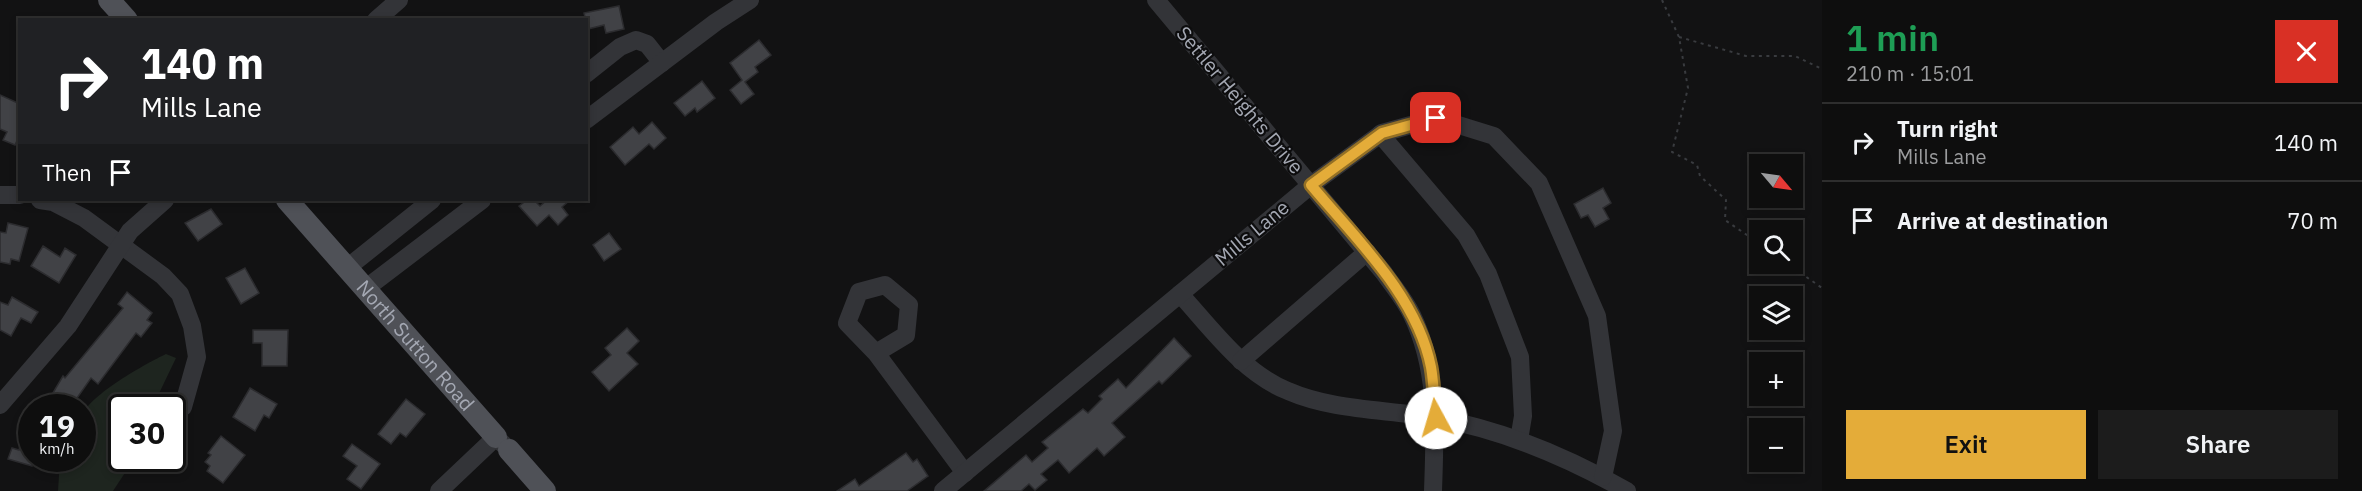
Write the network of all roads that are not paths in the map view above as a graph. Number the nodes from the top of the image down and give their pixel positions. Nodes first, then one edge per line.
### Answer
1 (109, 0) edge
2 (399, 0) edge
3 (750, 0) edge
4 (1156, 0) edge
5 (125, 18) edge
6 (378, 18) edge
7 (662, 63) junction
8 (588, 72) edge
9 (588, 118) edge
10 (1380, 134) junction
11 (1311, 185) junction
12 (0, 195) edge
13 (18, 195) edge
14 (46, 201) edge
15 (164, 201) edge
16 (288, 201) edge
17 (431, 201) edge
18 (481, 201) edge
19 (120, 244) junction
20 (1367, 252) junction
21 (347, 268) junction
22 (365, 289) junction
23 (1180, 294) junction
24 (876, 353) dead end
25 (1241, 361) junction
26 (186, 395) edge
27 (0, 405) edge
28 (1436, 418) junction
29 (1519, 440) junction
30 (502, 444) junction
31 (965, 473) junction
32 (1603, 477) junction
33 (439, 491) edge
34 (545, 491) edge
35 (943, 491) edge
36 (1433, 491) edge
37 (1627, 491) edge

1 - 5 main road
2 - 6 street
3 - 7 street
4 - 11 street, Settler Heights Drive
7 - 8 street
7 - 9 street
10 - 11 street, Mills Lane
10 - 29 street
10 - 32 street, Mills Lane
11 - 20 street, Settler Heights Drive
11 - 23 street, Mills Lane
12 - 13 street
14 - 19 street
15 - 19 street
16 - 21 main road, North Sutton Road
17 - 21 street
18 - 22 street
19 - 26 street
19 - 27 street
20 - 25 street
20 - 28 street, Settler Heights Drive
21 - 22 main road, North Sutton Road
22 - 30 main road, North Sutton Road
23 - 25 street
23 - 31 street, Mills Lane
24 - 31 street
25 - 28 street
28 - 29 street
28 - 36 street, Settler Heights Drive
29 - 32 street
30 - 33 street
30 - 34 main road, North Sutton Road
31 - 35 street, Mills Lane
32 - 37 street

